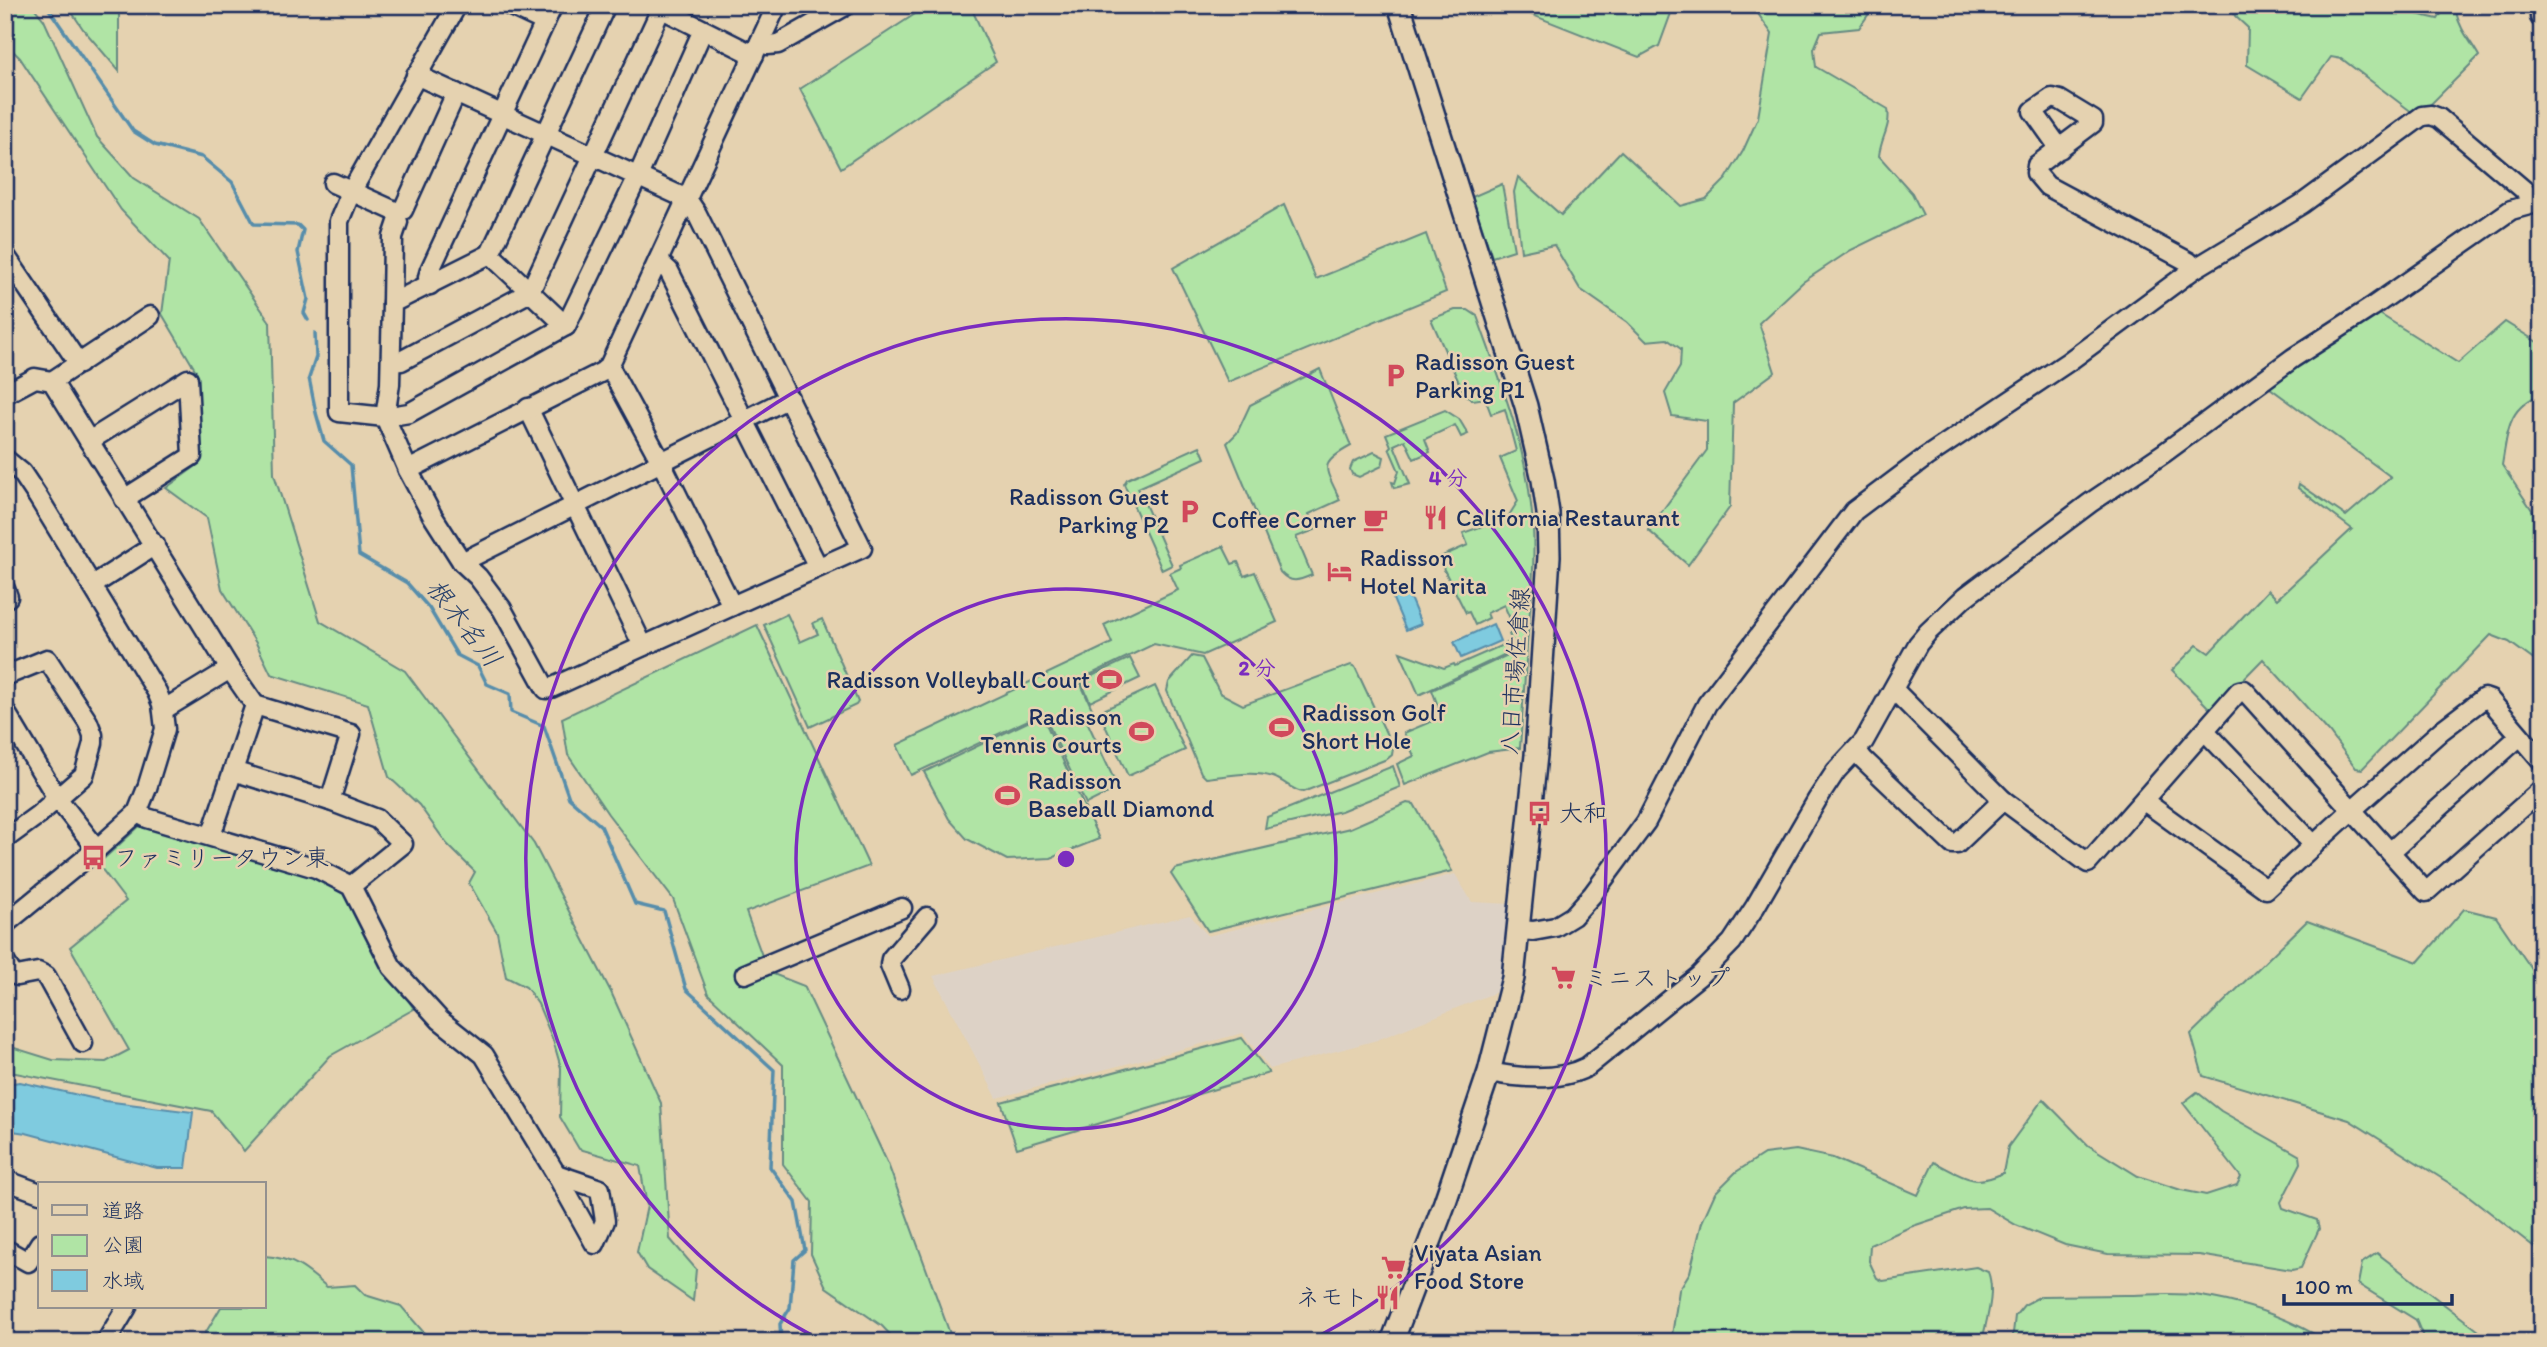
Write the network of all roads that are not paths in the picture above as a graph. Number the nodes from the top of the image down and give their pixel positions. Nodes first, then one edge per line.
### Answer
1 (457, 5) edge
2 (509, 5) edge
3 (553, 5) edge
4 (606, 5) edge
5 (777, 5) edge
6 (847, 5) edge
7 (1399, 5) edge
8 (657, 7) edge
9 (545, 23) junction
10 (703, 30) junction
11 (757, 49) junction
12 (416, 75) junction
13 (456, 93) junction
14 (501, 114) junction
15 (545, 136) junction
16 (2060, 149) dead end
17 (592, 156) junction
18 (638, 176) junction
19 (333, 183) dead end
20 (351, 191) junction
21 (687, 199) junction
22 (2538, 204) edge
23 (398, 222) dead end
24 (490, 254) junction
25 (5, 255) edge
26 (658, 261) junction
27 (2194, 269) junction
28 (430, 285) junction
29 (530, 292) junction
30 (392, 303) junction
31 (150, 316) dead end
32 (566, 326) junction
33 (391, 362) junction
34 (79, 363) junction
35 (609, 366) junction
36 (52, 382) junction
37 (5, 394) edge
38 (789, 398) junction
39 (528, 408) junction
40 (385, 417) junction
41 (745, 420) junction
42 (89, 441) junction
43 (5, 459) edge
44 (661, 462) junction
45 (408, 470) junction
46 (124, 499) junction
47 (575, 505) junction
48 (155, 545) junction
49 (463, 562) junction
50 (818, 567) junction
51 (93, 585) junction
52 (5, 589) edge
53 (5, 599) edge
54 (732, 606) junction
55 (643, 646) junction
56 (230, 669) junction
57 (5, 676) edge
58 (1894, 690) junction
59 (255, 705) junction
60 (163, 710) junction
61 (5, 712) edge
62 (2205, 731) junction
63 (2521, 736) junction
64 (1857, 751) junction
65 (2542, 761) edge
66 (233, 771) junction
67 (2542, 789) edge
68 (57, 798) junction
69 (2003, 800) junction
70 (330, 801) junction
71 (2144, 801) junction
72 (2352, 810) junction
73 (137, 813) junction
74 (211, 836) junction
75 (5, 839) edge
76 (2314, 845) junction
77 (97, 849) junction
78 (2390, 852) junction
79 (351, 886) junction
80 (902, 908) dead end
81 (928, 917) dead end
82 (5, 924) edge
83 (1520, 930) junction
84 (5, 962) edge
85 (745, 974) dead end
86 (900, 989) dead end
87 (83, 1043) dead end
88 (1489, 1072) junction
89 (556, 1174) dead end
90 (5, 1180) edge
91 (38, 1192) edge
92 (38, 1247) edge
93 (5, 1249) edge
94 (126, 1308) edge
95 (106, 1342) edge
96 (1392, 1342) edge

1 - 12 street
2 - 9 street
3 - 9 street
4 - 15 street
5 - 11 street
6 - 11 street
7 - 83 main road, 八日市場佐倉線
8 - 10 street
8 - 17 street
9 - 14 street
10 - 11 street
10 - 18 street
11 - 21 street
12 - 13 street
12 - 20 street
13 - 14 street
13 - 20 street
14 - 15 street
14 - 28 street
15 - 17 street
15 - 24 street
16 - 27 street
17 - 18 street
17 - 29 street
18 - 21 street
18 - 32 street
19 - 20 street
20 - 40 street
21 - 26 street
21 - 38 street
22 - 27 street
22 - 58 street
23 - 30 street
24 - 28 street
24 - 29 street
25 - 34 street
26 - 35 street
26 - 41 street
27 - 83 street
28 - 30 street
29 - 32 street
29 - 33 street
30 - 33 street
31 - 34 street
32 - 40 street
33 - 40 street
34 - 36 street
35 - 39 street
35 - 44 street
36 - 37 street
36 - 42 street
38 - 41 street
38 - 50 street
39 - 45 street
39 - 47 street
40 - 45 street
41 - 44 street
41 - 50 street
42 - 46 street
42 - 46 street
43 - 51 street
44 - 47 street
44 - 54 street
45 - 49 street
46 - 48 street
47 - 49 street
47 - 55 street
48 - 51 street
48 - 56 street
49 - 55 street
50 - 54 street
51 - 60 street
52 - 53 street
54 - 55 street
56 - 59 street
56 - 60 street
57 - 68 street
58 - 64 street
58 - 69 street
59 - 66 street
59 - 70 street
60 - 73 street
61 - 68 street
62 - 71 street
62 - 72 street
62 - 76 street
63 - 65 street
63 - 72 street
63 - 78 street
64 - 69 street
64 - 88 street
66 - 70 street
66 - 74 street
67 - 78 street
68 - 75 street
68 - 77 street
69 - 71 street
70 - 79 street
71 - 76 street
72 - 76 street
72 - 78 street
73 - 74 street
73 - 77 street
74 - 79 street
77 - 82 street
79 - 89 street
80 - 85 street
81 - 86 street
83 - 88 main road, 八日市場佐倉線
84 - 87 street
88 - 96 main road, 八日市場佐倉線
90 - 91 street
92 - 93 street
94 - 95 street

